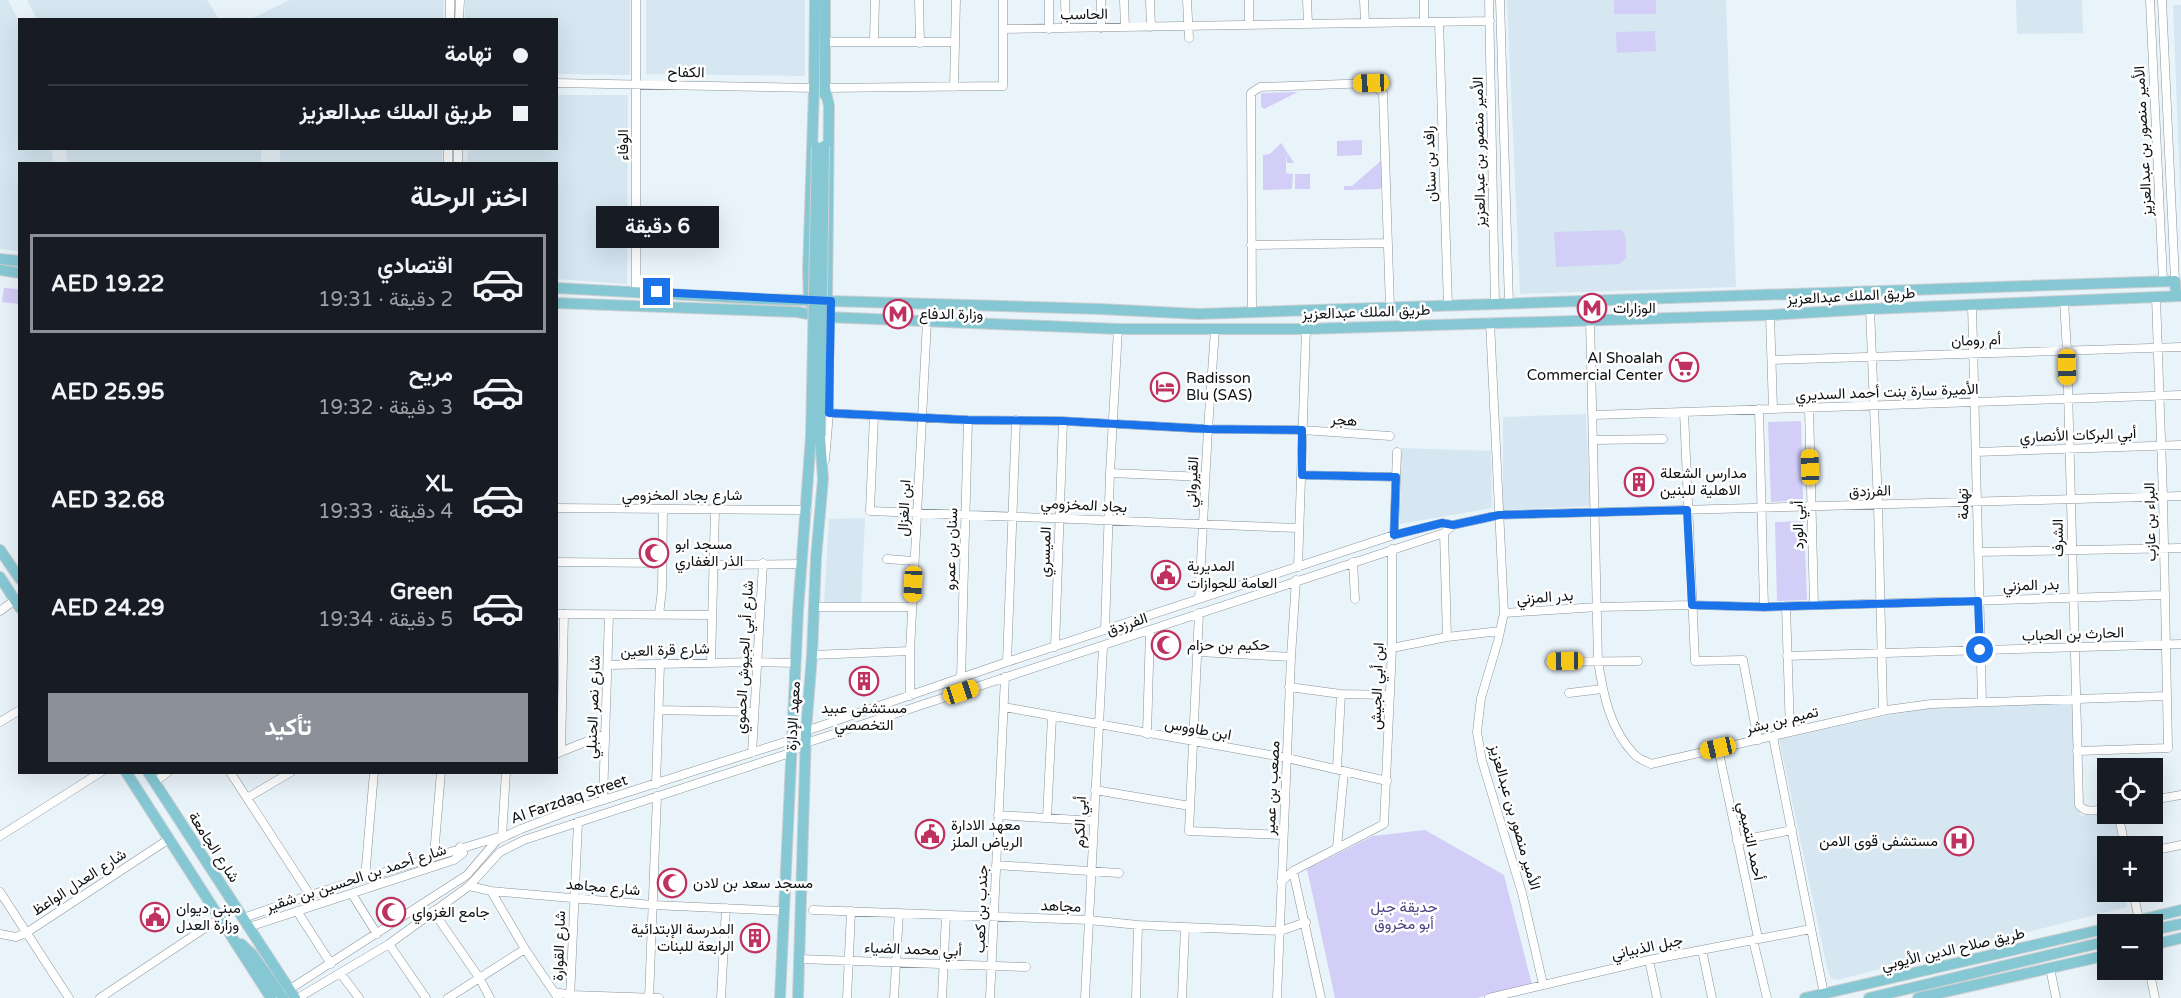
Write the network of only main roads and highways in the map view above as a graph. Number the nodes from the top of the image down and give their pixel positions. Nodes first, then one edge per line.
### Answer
1 (815, 0) edge
2 (825, 0) edge
3 (818, 88) junction
4 (823, 149) junction
5 (0, 259) edge
6 (18, 261) edge
7 (808, 267) junction
8 (0, 271) edge
9 (16, 273) edge
10 (828, 273) junction
11 (2178, 281) edge
12 (558, 288) edge
13 (2179, 296) edge
14 (809, 300) junction
15 (829, 301) junction
16 (560, 302) edge
17 (808, 314) junction
18 (827, 318) junction
19 (826, 340) junction
20 (811, 342) junction
21 (815, 436) junction
22 (824, 479) junction
23 (807, 509) junction
24 (0, 548) edge
25 (17, 574) edge
26 (0, 577) edge
27 (17, 604) edge
28 (127, 774) edge
29 (152, 777) edge
30 (2181, 910) edge
31 (2163, 914) edge
32 (2181, 924) edge
33 (2163, 928) edge
34 (2097, 931) edge
35 (2181, 938) edge
36 (2163, 942) edge
37 (2097, 944) edge
38 (2097, 957) edge
39 (1921, 971) junction
40 (1964, 987) junction
41 (1925, 994) edge
42 (285, 996) edge
43 (780, 998) edge
44 (798, 998) edge
45 (1805, 998) edge
46 (1869, 998) edge
47 (1949, 998) edge

1 - 3 main road
2 - 3 main road
3 - 4 main road
3 - 7 main road
4 - 10 main road
4 - 21 main road, bridge
5 - 6 main road
7 - 10 main road
7 - 14 main road
8 - 9 main road
10 - 15 main road
11 - 13 main road, طريق الملك عبدالعزيز
11 - 15 main road, طريق الملك عبدالعزيز
12 - 14 main road, طريق الملك عبدالعزيز
13 - 18 main road, طريق الملك عبدالعزيز
14 - 15 main road, طريق الملك عبدالعزيز
14 - 17 main road
15 - 18 main road
16 - 17 main road, طريق الملك عبدالعزيز
17 - 18 main road, طريق الملك عبدالعزيز
17 - 20 main road
18 - 19 main road
19 - 20 main road
19 - 22 main road
20 - 23 main road
21 - 22 main road, معهد الإدارة
21 - 23 main road, معهد الإدارة
22 - 44 main road, معهد الإدارة
23 - 43 main road, معهد الإدارة
24 - 25 main road
26 - 27 main road
28 - 42 main road
29 - 42 main road, شارع الجامعة
30 - 31 main road
32 - 33 main road
34 - 39 main road, طريق صلاح الدين الأيوبي
35 - 36 main road
37 - 41 main road
38 - 40 main road
39 - 41 main road
39 - 45 main road, طريق صلاح الدين الأيوبي
40 - 41 main road
40 - 47 main road
41 - 46 main road

